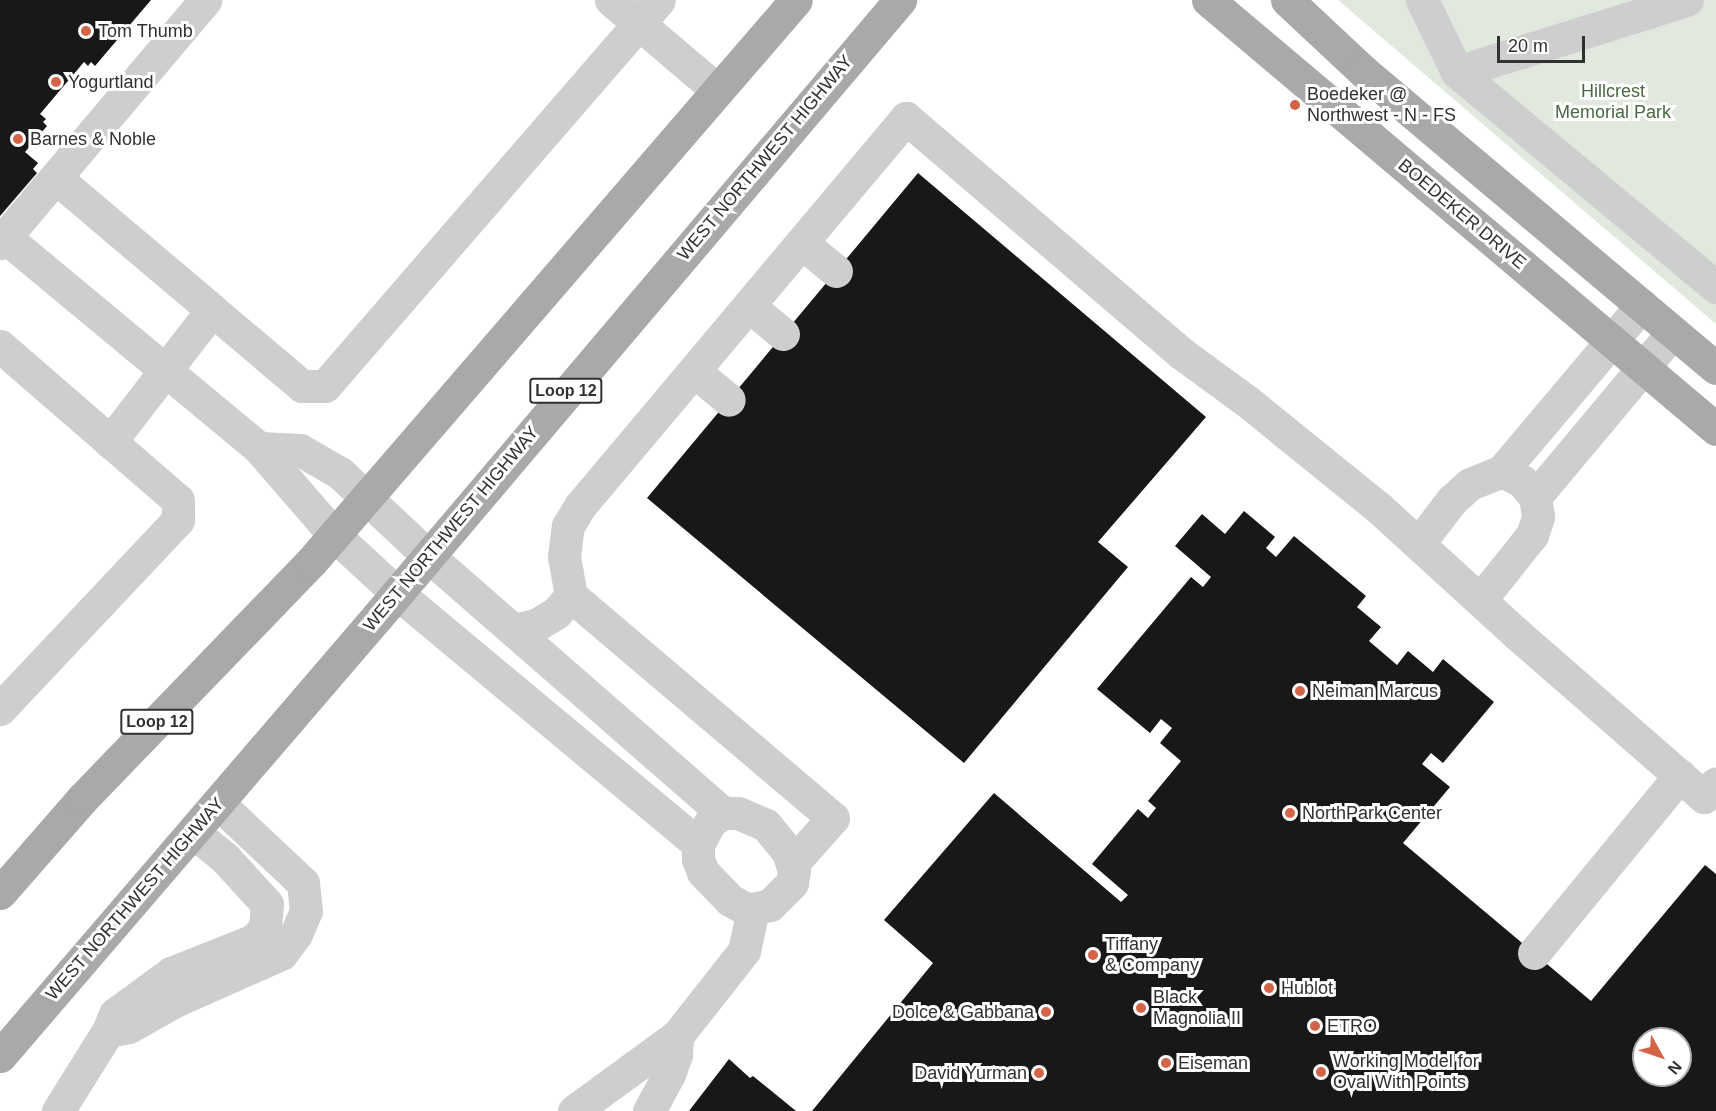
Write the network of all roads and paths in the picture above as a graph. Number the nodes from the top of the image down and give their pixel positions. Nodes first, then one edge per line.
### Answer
1 (205, 0) edge
2 (611, 0) edge
3 (796, 0) edge
4 (900, 0) edge
5 (1208, 0) edge
6 (1287, 0) edge
7 (1422, 0) edge
8 (1687, 0) edge
9 (649, 12) edge
10 (1457, 72) junction
11 (717, 90) junction
12 (56, 178) junction
13 (3, 241) edge
14 (802, 243) junction
15 (836, 271) dead end
16 (1716, 287) edge
17 (1642, 305) junction
18 (749, 306) junction
19 (212, 310) junction
20 (1673, 332) junction
21 (783, 334) dead end
22 (1611, 341) junction
23 (0, 346) edge
24 (1644, 368) junction
25 (1716, 368) edge
26 (165, 371) junction
27 (694, 371) junction
28 (729, 400) dead end
29 (1716, 429) edge
30 (110, 442) junction
31 (259, 448) junction
32 (1502, 471) junction
33 (1535, 497) junction
34 (367, 498) junction
35 (334, 536) junction
36 (1419, 543) junction
37 (428, 555) junction
38 (397, 593) junction
39 (571, 596) junction
40 (1481, 599) junction
41 (513, 630) junction
42 (0, 708) edge
43 (1680, 775) junction
44 (1716, 783) edge
45 (218, 803) junction
46 (723, 813) junction
47 (193, 832) junction
48 (698, 844) junction
49 (793, 863) junction
50 (0, 893) edge
51 (753, 909) junction
52 (1534, 952) dead end
53 (108, 1031) junction
54 (677, 1036) junction
55 (0, 1056) edge
56 (58, 1111) edge
57 (574, 1111) edge
58 (649, 1111) edge

1 - 12 lane
2 - 9 lane
3 - 11 main road, Loop 12
4 - 37 main road, WEST NORTHWEST HIGHWAY / Loop 12
5 - 22 main road, BOEDEKER DRIVE
6 - 17 main road
7 - 10 lane
8 - 10 lane
9 - 11 lane
9 - 19 lane
10 - 16 lane
11 - 34 main road, Loop 12
12 - 13 lane
12 - 19 lane
13 - 26 lane
14 - 15 lane
14 - 18 lane
14 - 36 lane
17 - 20 main road
17 - 22 lane
18 - 21 lane
18 - 27 lane
19 - 26 lane
20 - 24 lane
20 - 25 main road
22 - 24 main road, BOEDEKER DRIVE
22 - 32 lane
23 - 30 lane
24 - 29 main road, BOEDEKER DRIVE
24 - 33 lane
26 - 30 lane
26 - 31 lane
27 - 28 lane
27 - 39 lane
30 - 42 lane
31 - 34 lane
31 - 35 lane
32 - 33 lane
32 - 36 lane
33 - 40 lane
34 - 35 main road, Loop 12
34 - 37 lane
35 - 38 lane
35 - 50 main road, Loop 12
36 - 40 lane
37 - 38 main road, WEST NORTHWEST HIGHWAY / Loop 12
37 - 41 lane
38 - 45 main road, WEST NORTHWEST HIGHWAY / Loop 12
38 - 48 lane
39 - 41 lane
39 - 49 lane
40 - 43 lane
41 - 46 lane
43 - 44 lane
43 - 52 lane
45 - 47 main road, WEST NORTHWEST HIGHWAY / Loop 12
45 - 53 lane
46 - 48 lane
46 - 49 lane
47 - 53 lane
47 - 55 main road, WEST NORTHWEST HIGHWAY / Loop 12
48 - 51 lane
49 - 51 lane
51 - 54 lane
53 - 56 lane
54 - 57 lane
54 - 58 lane

